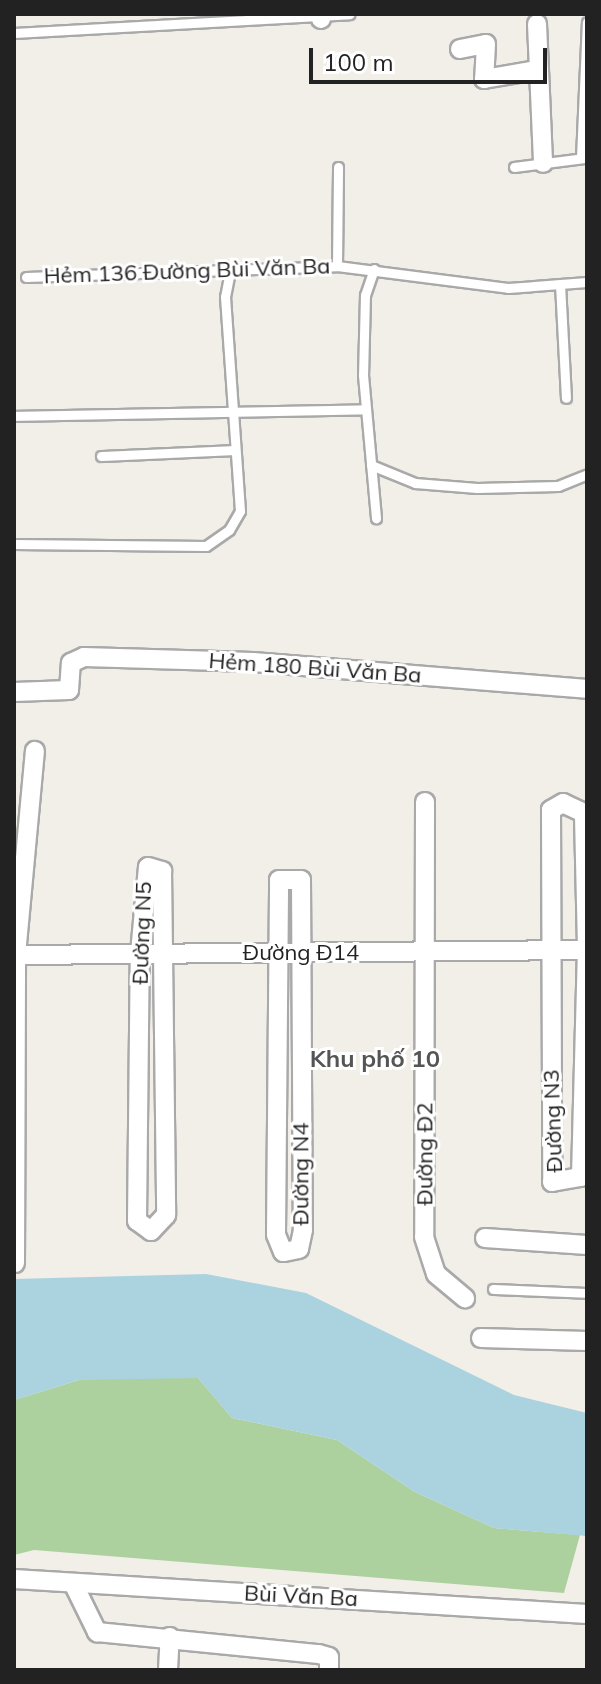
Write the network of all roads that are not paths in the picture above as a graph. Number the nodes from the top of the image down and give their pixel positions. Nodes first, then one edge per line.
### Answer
1 (349, 14) edge
2 (320, 16) edge
3 (587, 22) edge
4 (537, 24) dead end
5 (14, 33) edge
6 (460, 49) dead end
7 (537, 70) junction
8 (584, 158) edge
9 (543, 163) junction
10 (338, 167) dead end
11 (514, 167) dead end
12 (231, 266) junction
13 (337, 266) junction
14 (374, 269) junction
15 (26, 277) dead end
16 (587, 282) edge
17 (560, 284) junction
18 (566, 398) dead end
19 (366, 409) junction
20 (233, 414) junction
21 (14, 416) edge
22 (231, 450) junction
23 (101, 456) dead end
24 (371, 465) junction
25 (587, 474) edge
26 (376, 518) dead end
27 (14, 544) edge
28 (587, 689) edge
29 (14, 692) edge
30 (35, 751) dead end
31 (425, 802) dead end
32 (587, 950) edge
33 (550, 951) junction
34 (140, 953) junction
35 (274, 953) junction
36 (297, 953) junction
37 (162, 954) junction
38 (421, 954) junction
39 (15, 955) edge
40 (485, 1238) dead end
41 (587, 1245) edge
42 (15, 1263) edge
43 (493, 1289) dead end
44 (587, 1293) edge
45 (465, 1298) dead end
46 (481, 1338) dead end
47 (587, 1341) edge
48 (14, 1579) edge
49 (73, 1583) junction
50 (587, 1614) edge
51 (170, 1637) junction
52 (275, 1650) junction
53 (168, 1670) edge
54 (274, 1670) edge
55 (329, 1670) edge

1 - 2 lane
2 - 5 lane
3 - 8 lane
4 - 7 street
6 - 7 street
7 - 9 street
8 - 9 lane
9 - 11 lane
10 - 13 lane
12 - 13 lane, Hẻm 136 Đường Bùi Văn Ba
12 - 15 lane, Hẻm 136 Đường Bùi Văn Ba
12 - 20 lane
13 - 14 lane, Hẻm 136 Đường Bùi Văn Ba
14 - 17 lane, Hẻm 136 Đường Bùi Văn Ba
14 - 19 lane
16 - 17 lane, Hẻm 136 Đường Bùi Văn Ba
17 - 18 lane
19 - 20 lane
19 - 24 lane
20 - 21 lane
20 - 22 lane
22 - 23 lane
22 - 27 lane
24 - 25 lane
24 - 26 lane
28 - 29 street, Hẻm 180 Bùi Văn Ba
30 - 39 street
31 - 38 street, Đường Đ2
32 - 33 street, Đường Đ14
32 - 33 street
32 - 33 street, Đường N3
33 - 38 street, Đường Đ14
34 - 37 street, Đường Đ14
34 - 37 street, Đường N5
34 - 37 street, Đường N5
34 - 39 street, Đường Đ14
35 - 36 street, Đường Đ14
35 - 36 street, Đường N4
35 - 36 street, Đường N4
35 - 37 street, Đường Đ14
36 - 38 street, Đường Đ14
38 - 45 street, Đường Đ2
39 - 42 street
40 - 41 street
43 - 44 lane
46 - 47 street
48 - 49 street, Bùi Văn Ba
49 - 50 street, Bùi Văn Ba
49 - 51 street
51 - 52 street
51 - 53 street
52 - 54 street
52 - 55 street

